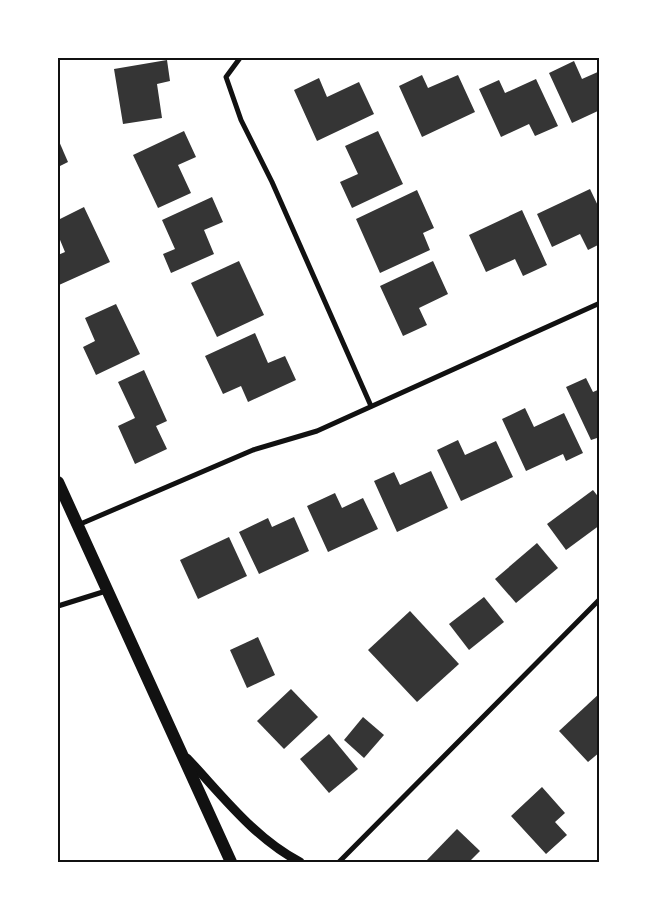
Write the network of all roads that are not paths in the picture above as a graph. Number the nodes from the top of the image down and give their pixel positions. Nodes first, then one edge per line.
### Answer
1 (240, 58) edge
2 (600, 303) edge
3 (371, 406) junction
4 (58, 482) edge
5 (78, 525) junction
6 (107, 590) junction
7 (600, 599) edge
8 (58, 606) edge
9 (181, 752) junction
10 (230, 862) edge
11 (300, 862) edge
12 (339, 862) edge

1 - 3 street
2 - 3 street
3 - 5 street
4 - 5 main road
5 - 6 main road
6 - 8 street
6 - 9 main road
7 - 12 street
9 - 10 main road
9 - 11 street

